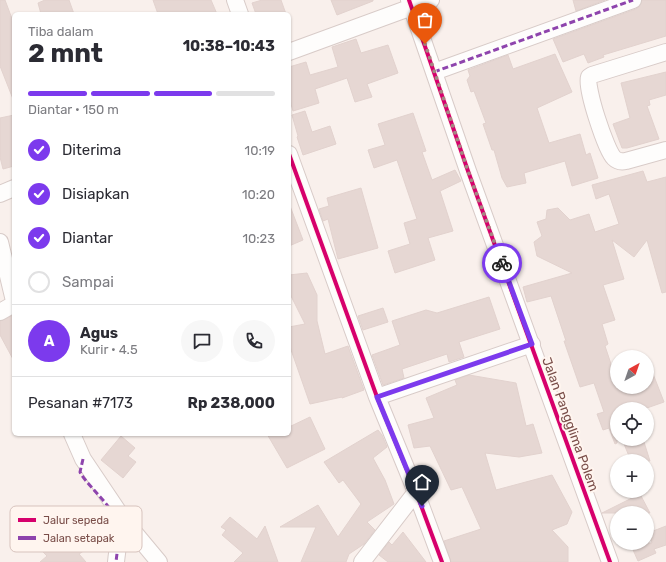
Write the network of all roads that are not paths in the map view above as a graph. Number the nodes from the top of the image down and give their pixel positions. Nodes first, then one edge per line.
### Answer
1 (235, 0) edge
2 (431, 0) edge
3 (633, 0) edge
4 (410, 4) edge
5 (239, 12) edge
6 (291, 51) edge
7 (666, 52) edge
8 (434, 72) junction
9 (666, 150) edge
10 (291, 160) edge
11 (12, 189) edge
12 (0, 194) edge
13 (0, 242) edge
14 (12, 294) edge
15 (12, 304) edge
16 (0, 312) edge
17 (532, 344) junction
18 (377, 397) junction
19 (73, 436) edge
20 (83, 459) junction
21 (416, 492) junction
22 (107, 506) edge
23 (115, 506) edge
24 (142, 542) edge
25 (117, 552) edge
26 (116, 562) edge
27 (159, 562) edge
28 (362, 562) edge
29 (442, 562) edge
30 (610, 562) edge

1 - 5 street
2 - 4 street
3 - 8 street
4 - 6 street
4 - 8 street, Jalan Pangglima Polem
7 - 9 street
8 - 17 street, Jalan Pangglima Polem
10 - 18 street
11 - 12 street
13 - 14 street
15 - 16 street
17 - 18 street
17 - 30 street, Jalan Pangglima Polem
18 - 21 street
19 - 20 street
20 - 22 street
20 - 23 street
21 - 28 street
21 - 29 street
24 - 27 street
25 - 26 street

